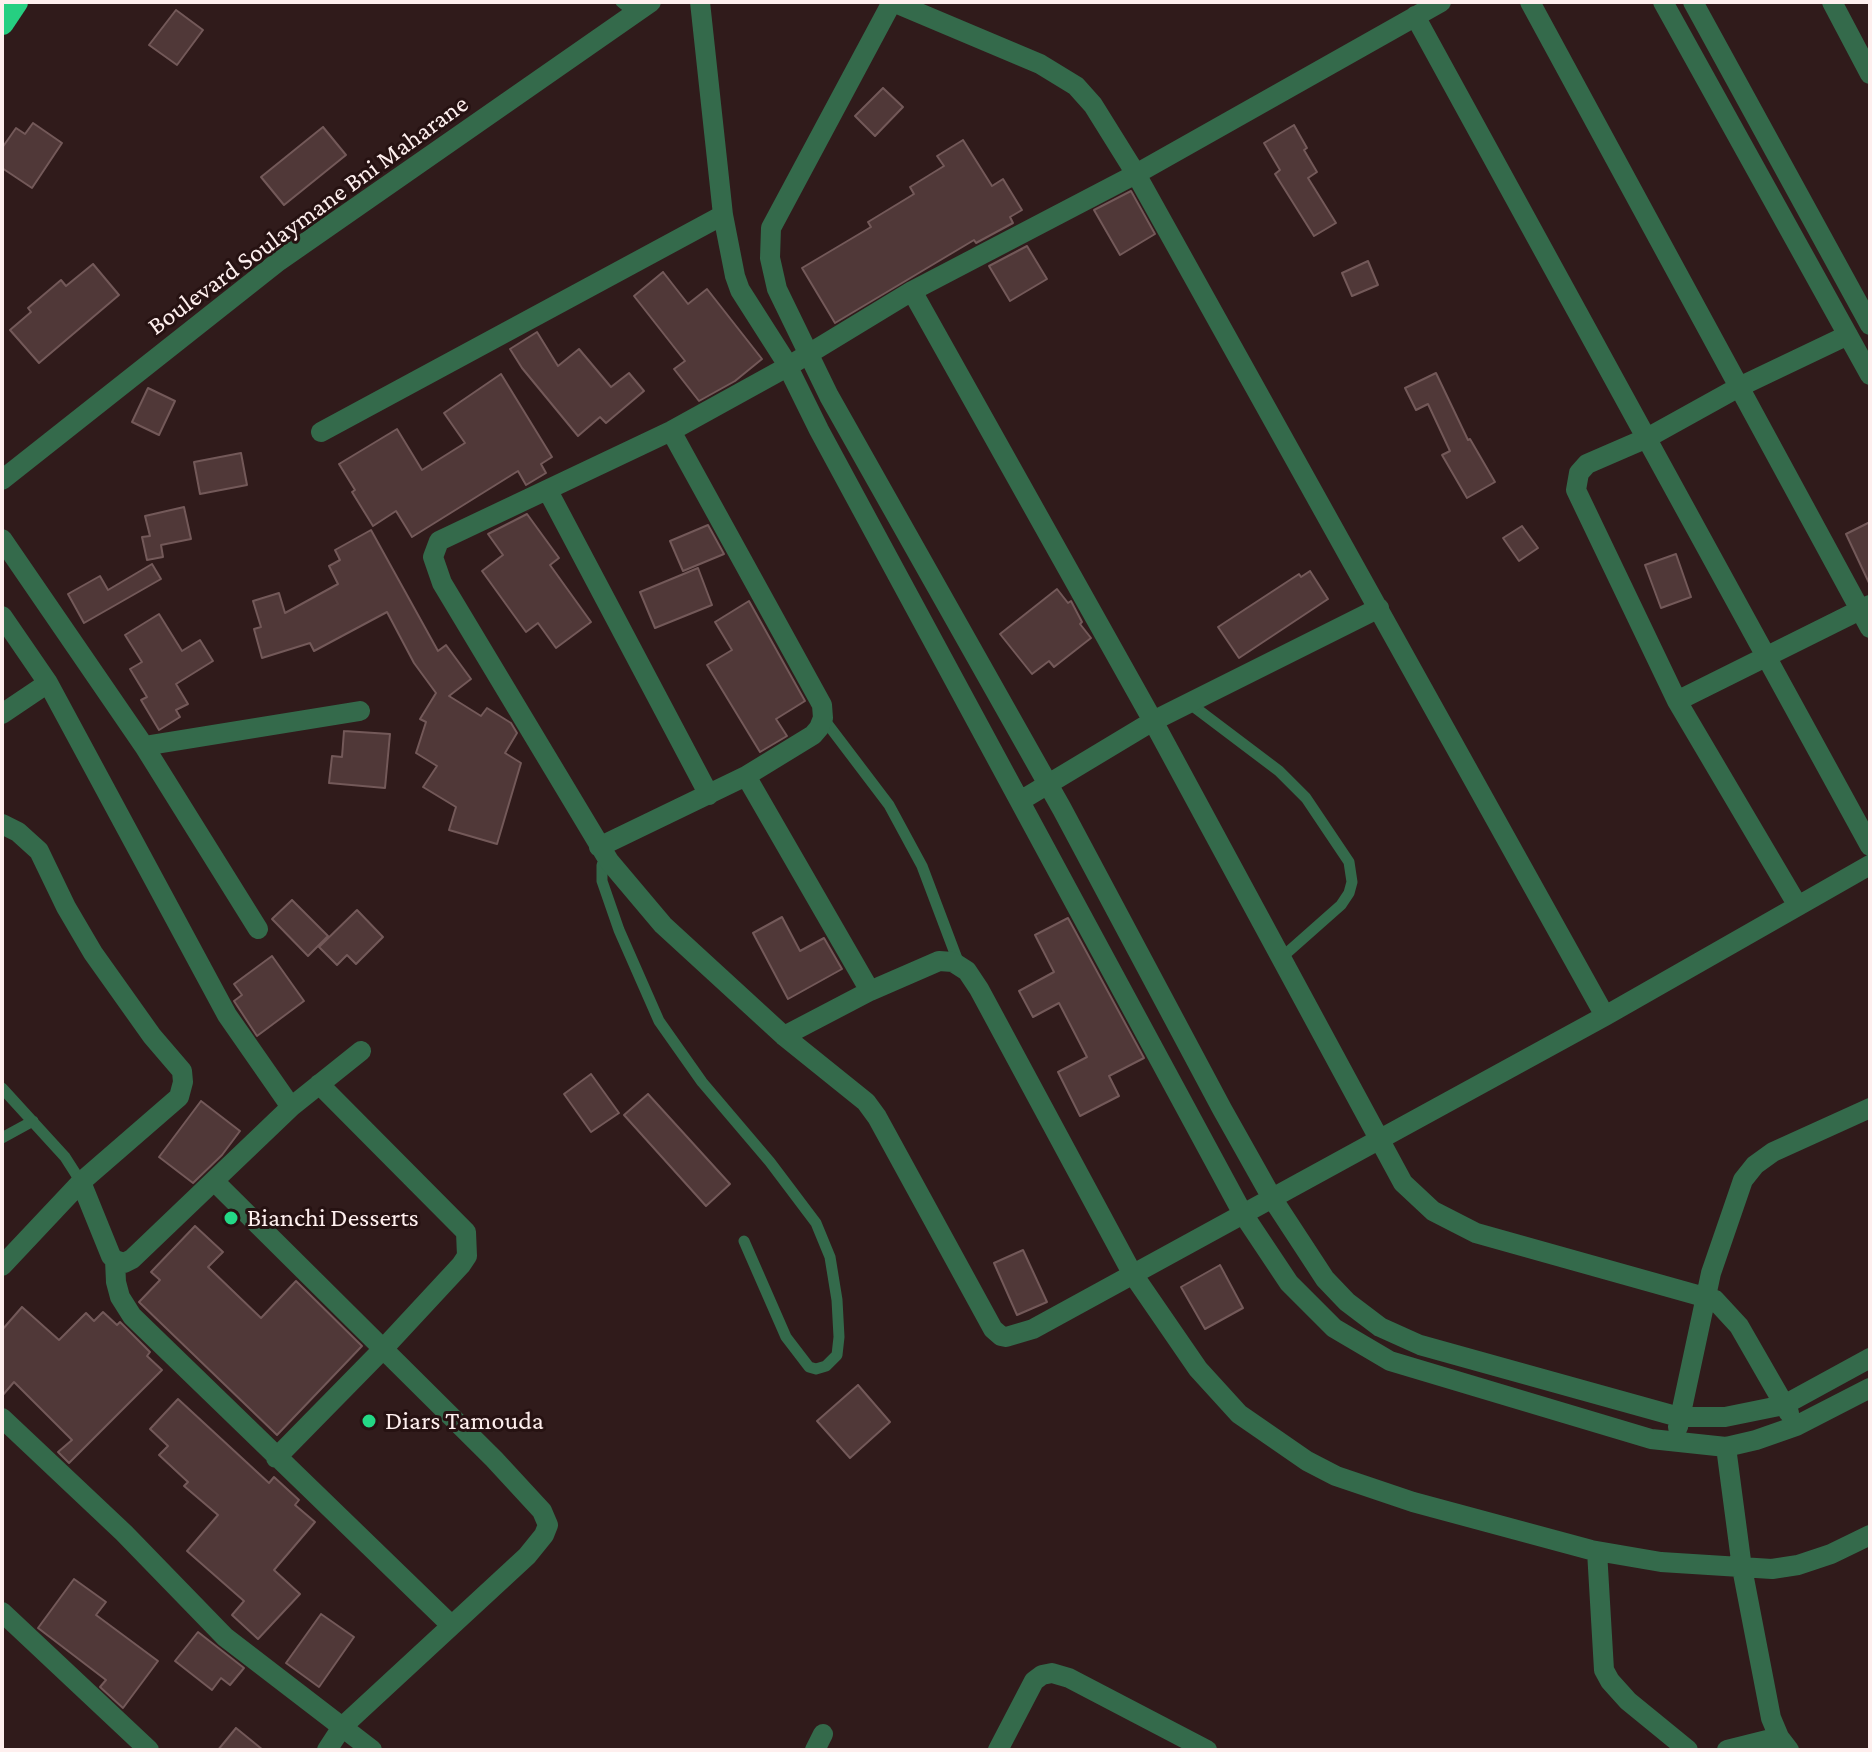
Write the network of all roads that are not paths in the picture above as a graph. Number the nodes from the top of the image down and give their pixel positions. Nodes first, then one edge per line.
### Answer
1 (16, 2) edge
2 (700, 2) edge
3 (892, 2) edge
4 (1441, 2) edge
5 (1530, 2) edge
6 (1663, 2) edge
7 (1693, 2) edge
8 (1832, 2) edge
9 (636, 6) edge
10 (1415, 16) junction
11 (2, 23) edge
12 (1870, 74) edge
13 (1136, 174) junction
14 (723, 215) junction
15 (912, 291) junction
16 (1870, 325) edge
17 (1848, 335) junction
18 (808, 352) junction
19 (787, 367) junction
20 (1870, 375) edge
21 (1739, 387) junction
22 (671, 431) junction
23 (321, 432) dead end
24 (1647, 438) junction
25 (2, 480) edge
26 (548, 491) junction
27 (2, 539) edge
28 (1379, 608) junction
29 (1867, 614) edge
30 (2, 616) edge
31 (1766, 656) junction
32 (48, 683) junction
33 (1677, 701) junction
34 (1189, 703) junction
35 (360, 711) dead end
36 (2, 714) edge
37 (823, 718) junction
38 (1153, 721) junction
39 (144, 746) junction
40 (746, 776) junction
41 (1048, 785) junction
42 (709, 795) junction
43 (1020, 801) junction
44 (2, 824) edge
45 (1870, 846) edge
46 (604, 854) junction
47 (1870, 865) edge
48 (1798, 906) junction
49 (258, 929) dead end
50 (1280, 959) junction
51 (960, 966) junction
52 (870, 991) junction
53 (1605, 1016) junction
54 (784, 1036) junction
55 (361, 1051) dead end
56 (319, 1084) junction
57 (2, 1088) edge
58 (291, 1107) junction
59 (1870, 1108) edge
60 (33, 1121) junction
61 (2, 1138) edge
62 (1377, 1139) junction
63 (214, 1181) junction
64 (81, 1182) junction
65 (1272, 1198) junction
66 (1243, 1214) junction
67 (744, 1241) dead end
68 (115, 1260) junction
69 (2, 1266) edge
70 (1132, 1273) junction
71 (1705, 1297) junction
72 (383, 1349) junction
73 (1870, 1358) edge
74 (1870, 1388) edge
75 (1784, 1405) junction
76 (1679, 1417) junction
77 (2, 1418) edge
78 (1796, 1426) junction
79 (1674, 1443) junction
80 (1726, 1447) junction
81 (276, 1458) junction
82 (1870, 1535) edge
83 (1597, 1551) junction
84 (1742, 1568) junction
85 (2, 1612) edge
86 (451, 1625) junction
87 (342, 1727) junction
88 (125, 1742) edge
89 (1784, 1744) edge
90 (149, 1750) edge
91 (327, 1750) edge
92 (372, 1750) edge
93 (998, 1750) edge
94 (1207, 1750) edge
95 (1688, 1750) edge
96 (1727, 1750) edge

1 - 11 highway
2 - 14 street
3 - 13 street
3 - 18 street
4 - 10 street
5 - 21 street
6 - 17 street
7 - 16 street
8 - 12 street
9 - 25 street, Boulevard Soulaymane Bni Maharane
10 - 13 street
10 - 24 street
13 - 15 street
13 - 28 street
14 - 19 street
14 - 23 street
15 - 18 street
15 - 38 street
17 - 20 street
17 - 21 street
18 - 19 street
18 - 41 street
19 - 22 street
19 - 43 street
21 - 24 street
21 - 29 street
22 - 26 street
22 - 37 street
24 - 31 street
24 - 33 street
26 - 42 street
26 - 46 street
27 - 39 street
28 - 34 street
28 - 53 street
29 - 31 street
30 - 32 street
31 - 33 street
31 - 45 street
32 - 36 street
32 - 58 street
33 - 48 street
34 - 38 street
34 - 50 lane
35 - 39 street
37 - 40 street
37 - 51 lane
38 - 41 street
38 - 50 street
39 - 49 street
40 - 42 street
40 - 52 street
41 - 43 street
41 - 65 street
42 - 46 street
43 - 66 street
44 - 64 street
46 - 54 street
46 - 67 lane
47 - 48 street
48 - 53 street
50 - 62 street
51 - 52 street
51 - 70 street
52 - 54 street
53 - 62 street
54 - 70 street
55 - 56 street
56 - 58 street
56 - 72 street
57 - 60 lane
58 - 63 street
59 - 71 street
60 - 61 lane
60 - 64 lane
62 - 65 street
62 - 71 street
63 - 68 street
63 - 72 street
64 - 68 street
64 - 69 street
65 - 66 street
65 - 76 street
66 - 70 street
66 - 79 street
68 - 81 street
70 - 83 street
71 - 75 street
71 - 76 street
72 - 81 street
72 - 86 street
73 - 75 street
74 - 78 street
75 - 76 street
75 - 78 street
76 - 79 street
77 - 87 street
78 - 80 street
79 - 80 street
80 - 84 street
81 - 86 street
82 - 84 street
83 - 84 street
83 - 95 street
84 - 89 street
85 - 88 street
86 - 87 street
87 - 91 street
87 - 92 street
88 - 90 street
89 - 96 street
93 - 94 street

